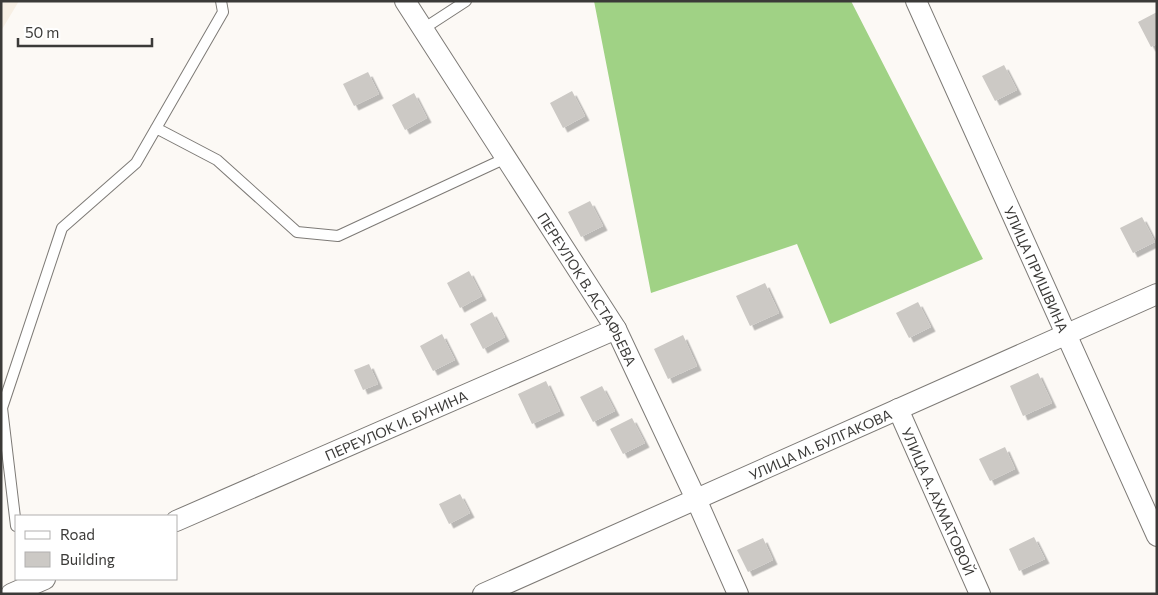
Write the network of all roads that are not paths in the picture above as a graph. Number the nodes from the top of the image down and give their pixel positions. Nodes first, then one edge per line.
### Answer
1 (221, 1) edge
2 (405, 1) edge
3 (466, 1) edge
4 (916, 1) edge
5 (423, 29) junction
6 (156, 128) junction
7 (506, 158) junction
8 (1157, 294) edge
9 (616, 329) junction
10 (1067, 334) junction
11 (898, 409) junction
12 (696, 499) junction
13 (15, 518) edge
14 (178, 520) edge
15 (1157, 536) edge
16 (39, 580) edge
17 (11, 594) edge
18 (483, 594) edge
19 (738, 594) edge
20 (980, 594) edge

1 - 6 lane
2 - 5 street, ПЕРЕУЛОК В. АСТАФЬЕВА
3 - 5 lane
4 - 10 street, УЛИЦА ПРИШВИНА
5 - 7 street, ПЕРЕУЛОК В. АСТАФЬЕВА
6 - 7 lane
6 - 13 lane
7 - 9 street, ПЕРЕУЛОК В. АСТАФЬЕВА
8 - 10 street, УЛИЦА М. БУЛГАКОВА
9 - 12 street, ПЕРЕУЛОК В. АСТАФЬЕВА
9 - 14 street, ПЕРЕУЛОК И. БУНИНА
10 - 11 street, УЛИЦА М. БУЛГАКОВА
10 - 15 street, УЛИЦА ПРИШВИНА
11 - 12 street, УЛИЦА М. БУЛГАКОВА
11 - 20 street, УЛИЦА А. АХМАТОВОЙ
12 - 18 street, УЛИЦА М. БУЛГАКОВА
12 - 19 street, ПЕРЕУЛОК В. АСТАФЬЕВА
16 - 17 street

